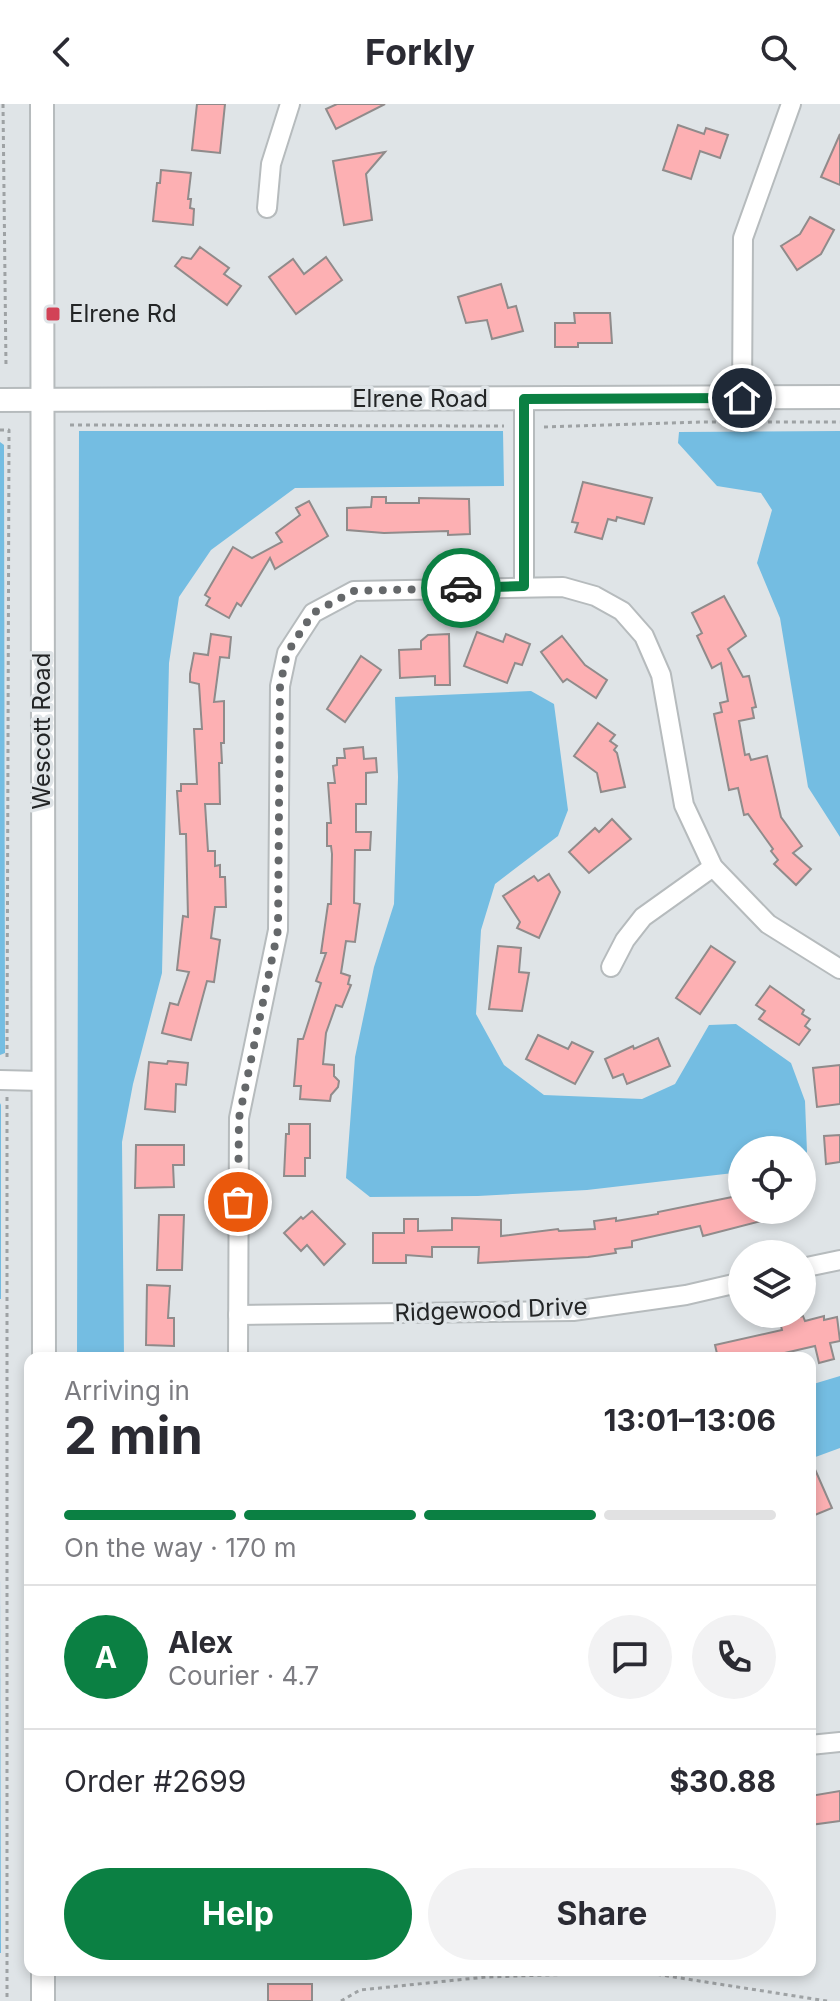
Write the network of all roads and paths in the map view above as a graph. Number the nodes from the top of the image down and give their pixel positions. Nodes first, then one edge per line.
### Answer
1 (3, 104) edge
2 (42, 104) edge
3 (290, 104) edge
4 (791, 104) edge
5 (267, 208) dead end
6 (6, 367) dead end
7 (840, 397) edge
8 (742, 398) junction
9 (524, 399) junction
10 (0, 400) edge
11 (42, 401) junction
12 (840, 422) edge
13 (70, 425) dead end
14 (524, 426) junction
15 (0, 430) edge
16 (524, 586) junction
17 (713, 867) junction
18 (611, 967) dead end
19 (840, 969) edge
20 (4, 1080) edge
21 (42, 1081) junction
22 (840, 1260) edge
23 (816, 1265) edge
24 (728, 1285) edge
25 (238, 1315) junction
26 (44, 1352) edge
27 (238, 1352) edge
28 (840, 1742) edge
29 (816, 1744) edge
30 (43, 1976) edge
31 (517, 1976) edge
32 (668, 1976) edge
33 (7, 2001) edge
34 (43, 2001) edge
35 (341, 2001) edge
36 (827, 2001) edge

1 - 6 path
2 - 11 street, Wescott Road
3 - 5 street
4 - 8 street
7 - 8 street, Elrene Road
8 - 9 street, Elrene Road
9 - 11 street, Elrene Road
9 - 14 street
10 - 11 street, Elrene Road
11 - 21 street, Wescott Road
12 - 14 path
13 - 14 path
14 - 16 street
15 - 20 path
16 - 17 street
16 - 25 street
17 - 18 street
17 - 19 street
20 - 21 street
20 - 33 path
21 - 26 street, Wescott Road
22 - 23 street
24 - 25 street, Ridgewood Drive
25 - 27 street
28 - 29 street
30 - 34 street
31 - 35 path
32 - 36 path

